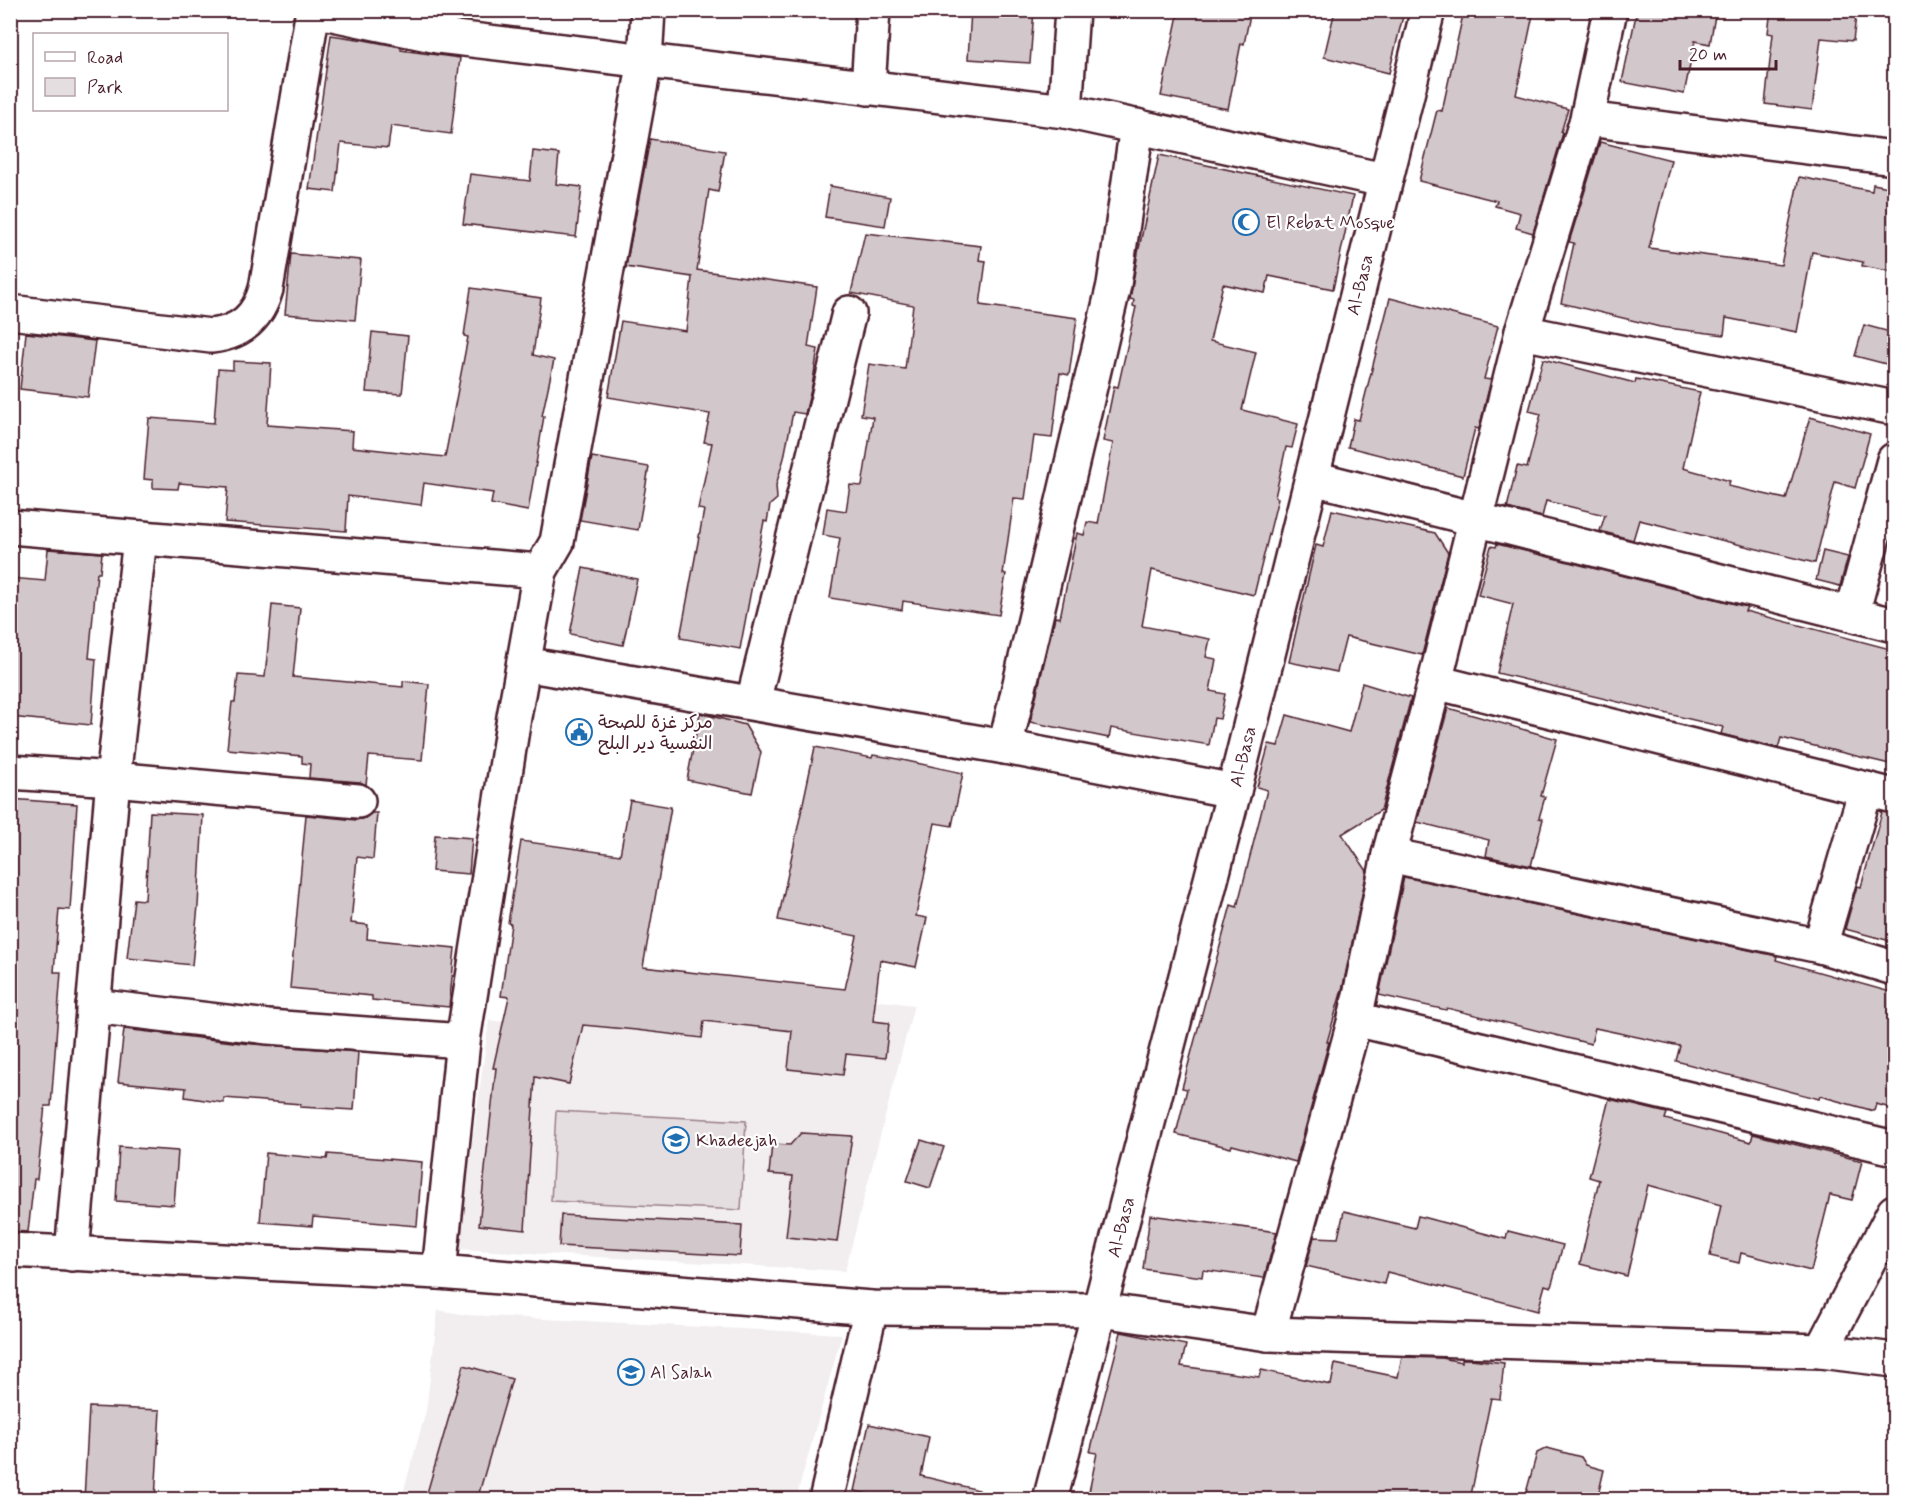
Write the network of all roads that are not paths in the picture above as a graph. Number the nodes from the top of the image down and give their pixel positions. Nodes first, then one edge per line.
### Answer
1 (313, 10) edge
2 (648, 10) edge
3 (873, 10) edge
4 (1072, 10) edge
5 (1428, 10) edge
6 (1610, 10) edge
7 (439, 23) edge
8 (645, 61) junction
9 (868, 88) junction
10 (1065, 111) junction
11 (1587, 119) junction
12 (1137, 126) junction
13 (1894, 158) edge
14 (1384, 180) junction
15 (10, 312) edge
16 (849, 313) dead end
17 (1522, 332) junction
18 (1894, 408) edge
19 (1894, 460) edge
20 (1313, 478) junction
21 (1475, 518) junction
22 (10, 527) edge
23 (140, 538) junction
24 (540, 571) junction
25 (1852, 614) junction
26 (1894, 625) edge
27 (524, 664) junction
28 (1435, 682) junction
29 (753, 702) junction
30 (1005, 747) junction
31 (10, 772) edge
32 (113, 779) junction
33 (1234, 791) junction
34 (1880, 793) edge
35 (358, 801) dead end
36 (1389, 855) junction
37 (1820, 946) junction
38 (1894, 968) edge
39 (93, 1006) junction
40 (1355, 1019) junction
41 (463, 1041) junction
42 (1894, 1148) edge
43 (1894, 1212) edge
44 (10, 1250) edge
45 (72, 1254) junction
46 (439, 1272) junction
47 (871, 1308) junction
48 (1100, 1310) junction
49 (1268, 1334) junction
50 (1821, 1351) junction
51 (1894, 1360) edge
52 (826, 1500) edge
53 (1050, 1500) edge

1 - 7 street
1 - 15 street
2 - 8 street
3 - 9 street
4 - 10 street
5 - 14 street, Al-Basa
6 - 11 street
7 - 8 street
8 - 9 street
8 - 24 street
9 - 10 street
10 - 12 street
11 - 13 street
11 - 17 street
12 - 14 street
12 - 30 street
14 - 20 street, Al-Basa
16 - 29 street
17 - 18 street
17 - 21 street
19 - 25 street
20 - 21 street
20 - 33 street, Al-Basa
21 - 25 street
21 - 28 street
22 - 23 street
23 - 24 street
23 - 32 street
24 - 27 street
25 - 26 street
27 - 29 street
27 - 41 street
28 - 34 street
28 - 36 street
29 - 30 street
30 - 33 street
31 - 32 street
32 - 35 street
32 - 39 street
33 - 48 street, Al-Basa
34 - 37 street
36 - 37 street
36 - 40 street
37 - 38 street
39 - 41 street
39 - 45 street
40 - 42 street
40 - 49 street
41 - 46 street
43 - 50 street
44 - 45 street
45 - 46 street
46 - 47 street
47 - 48 street
47 - 52 street
48 - 49 street
48 - 53 street, Al-Basa
49 - 50 street
50 - 51 street

